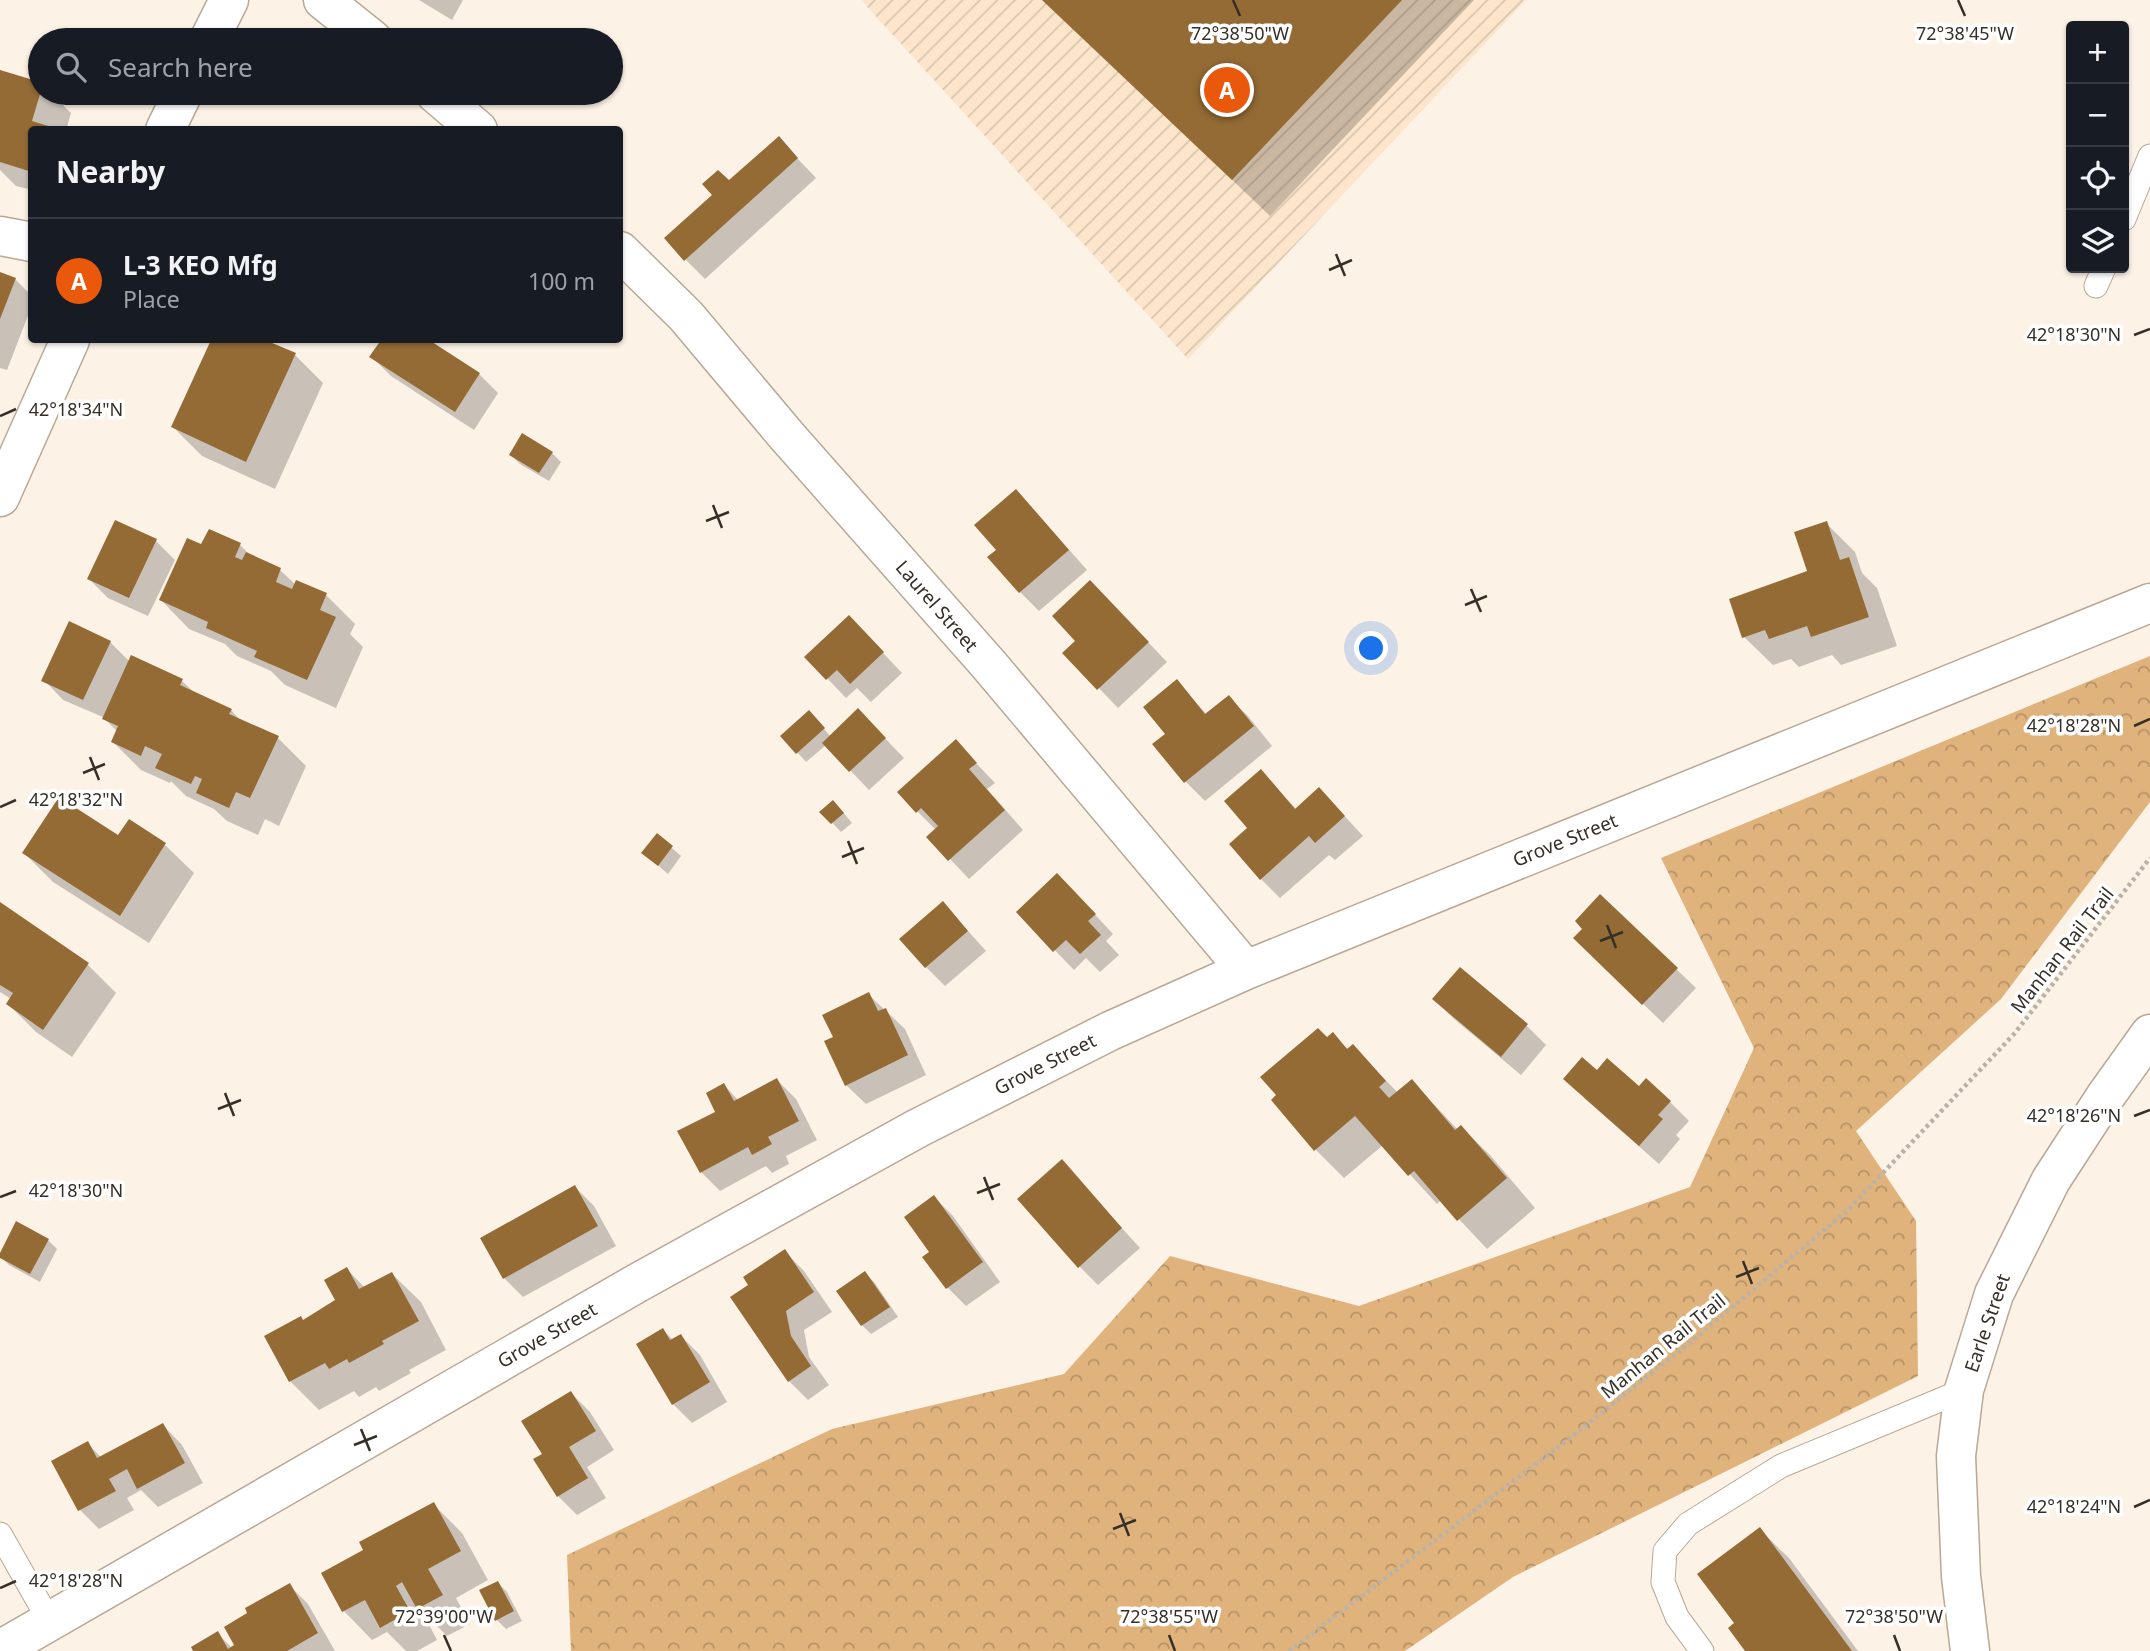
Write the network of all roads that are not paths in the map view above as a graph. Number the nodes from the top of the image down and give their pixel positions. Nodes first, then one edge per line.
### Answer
1 (229, 0) edge
2 (323, 0) edge
3 (215, 28) edge
4 (358, 28) edge
5 (177, 105) edge
6 (449, 105) edge
7 (167, 126) edge
8 (473, 126) edge
9 (2150, 156) edge
10 (2128, 210) edge
11 (0, 236) edge
12 (28, 241) edge
13 (623, 254) edge
14 (69, 343) edge
15 (0, 497) edge
16 (2150, 603) edge
17 (1246, 970) junction
18 (2150, 1034) edge
19 (1964, 1390) junction
20 (0, 1534) edge
21 (50, 1622) junction
22 (0, 1650) edge
23 (1702, 1651) edge
24 (1970, 1651) edge

1 - 3 street
2 - 4 street
5 - 7 street
6 - 8 street
9 - 10 lane
11 - 12 street
13 - 17 street, Laurel Street
14 - 15 street
16 - 17 street, Grove Street
17 - 21 street, Grove Street
18 - 19 street, Earle Street
19 - 23 lane
19 - 24 street, Earle Street
20 - 21 lane
21 - 22 street, Grove Street

